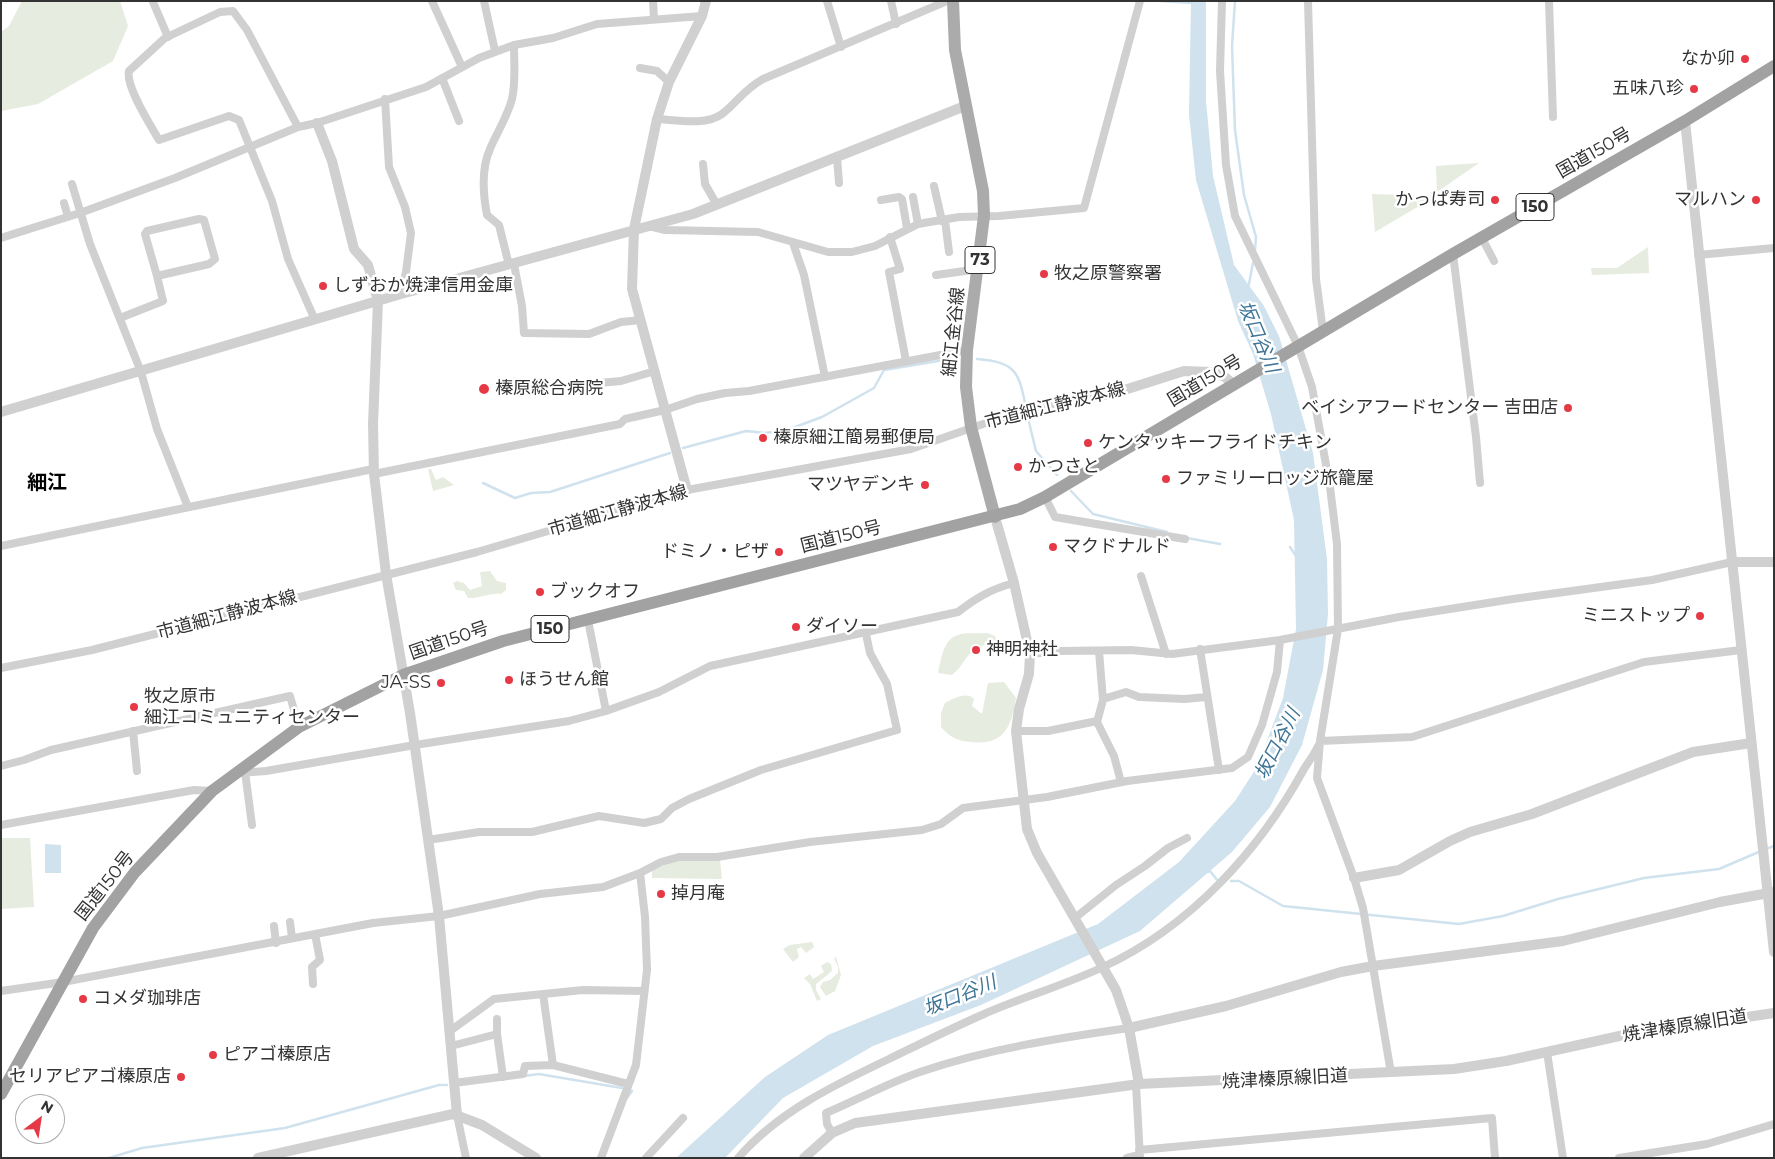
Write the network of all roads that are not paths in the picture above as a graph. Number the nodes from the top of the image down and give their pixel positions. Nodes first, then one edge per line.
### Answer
1 (432, 1) edge
2 (484, 1) edge
3 (653, 1) edge
4 (706, 1) edge
5 (827, 1) edge
6 (891, 1) edge
7 (947, 1) edge
8 (953, 1) edge
9 (1140, 1) edge
10 (1222, 1) edge
11 (1308, 1) edge
12 (1549, 1) edge
13 (153, 2) edge
14 (702, 16) junction
15 (654, 19) junction
16 (896, 24) junction
17 (168, 37) junction
18 (514, 45) junction
19 (842, 47) junction
20 (495, 51) junction
21 (1774, 66) edge
22 (462, 67) junction
23 (640, 68) dead end
24 (442, 78) junction
25 (669, 82) junction
26 (385, 100) junction
27 (965, 106) junction
28 (1553, 117) dead end
29 (658, 119) junction
30 (459, 121) dead end
31 (1685, 121) junction
32 (317, 123) junction
33 (298, 127) junction
34 (251, 148) junction
35 (837, 157) junction
36 (703, 164) dead end
37 (839, 183) dead end
38 (72, 184) dead end
39 (934, 186) dead end
40 (913, 197) dead end
41 (881, 200) dead end
42 (64, 204) dead end
43 (717, 205) junction
44 (80, 213) junction
45 (984, 216) junction
46 (68, 217) junction
47 (944, 221) junction
48 (918, 224) junction
49 (645, 225) junction
50 (634, 228) junction
51 (907, 228) junction
52 (890, 237) junction
53 (1, 238) edge
54 (1482, 238) junction
55 (793, 243) junction
56 (1774, 248) edge
57 (949, 252) dead end
58 (1453, 254) junction
59 (1698, 255) junction
60 (1494, 261) dead end
61 (511, 264) junction
62 (978, 269) junction
63 (936, 275) dead end
64 (157, 276) junction
65 (401, 294) junction
66 (378, 301) junction
67 (120, 318) junction
68 (315, 320) junction
69 (641, 320) junction
70 (1323, 331) junction
71 (1297, 347) junction
72 (967, 350) junction
73 (906, 361) junction
74 (654, 371) junction
75 (141, 372) junction
76 (825, 377) junction
77 (1233, 384) junction
78 (567, 386) dead end
79 (665, 410) junction
80 (1, 412) edge
81 (1026, 412) joint
82 (971, 428) junction
83 (373, 472) junction
84 (1480, 483) dead end
85 (687, 490) junction
86 (1045, 497) junction
87 (188, 507) junction
88 (995, 517) junction
89 (1184, 539) dead end
90 (1, 546) edge
91 (1732, 562) junction
92 (1774, 562) edge
93 (386, 574) junction
94 (1141, 576) dead end
95 (1014, 583) junction
96 (588, 620) junction
97 (1336, 630) junction
98 (866, 634) junction
99 (1280, 640) junction
100 (1200, 649) junction
101 (1741, 650) junction
102 (1099, 651) junction
103 (1030, 654) junction
104 (1166, 654) junction
105 (1, 668) edge
106 (403, 675) junction
107 (1206, 697) junction
108 (1103, 699) junction
109 (606, 711) junction
110 (1098, 721) junction
111 (299, 727) junction
112 (1016, 731) junction
113 (133, 732) junction
114 (1320, 741) junction
115 (1751, 743) junction
116 (415, 744) junction
117 (1, 766) edge
118 (1218, 770) junction
119 (137, 771) dead end
120 (241, 773) junction
121 (1121, 782) junction
122 (212, 791) junction
123 (1024, 800) junction
124 (1, 825) edge
125 (252, 825) dead end
126 (1187, 838) dead end
127 (428, 840) junction
128 (640, 873) junction
129 (1354, 878) junction
130 (1770, 893) edge
131 (439, 916) junction
132 (1076, 919) junction
133 (290, 922) dead end
134 (274, 926) dead end
135 (314, 934) junction
136 (292, 938) junction
137 (276, 943) junction
138 (1774, 952) edge
139 (1373, 966) junction
140 (1103, 967) junction
141 (63, 982) junction
142 (313, 984) dead end
143 (1, 991) edge
144 (643, 991) junction
145 (543, 994) junction
146 (1774, 1013) edge
147 (497, 1020) dead end
148 (1129, 1028) junction
149 (450, 1031) junction
150 (497, 1034) junction
151 (451, 1046) junction
152 (1547, 1052) junction
153 (554, 1065) junction
154 (1391, 1073) junction
155 (503, 1077) junction
156 (454, 1083) junction
157 (628, 1084) junction
158 (1138, 1084) junction
159 (1, 1094) edge
160 (457, 1115) junction
161 (683, 1118) dead end
162 (1774, 1124) edge
163 (832, 1133) junction
164 (1140, 1154) edge
165 (258, 1158) edge
166 (466, 1158) edge
167 (536, 1158) edge
168 (600, 1158) edge
169 (646, 1158) edge
170 (738, 1158) edge
171 (804, 1158) edge
172 (1127, 1158) edge
173 (1495, 1158) edge
174 (1563, 1158) edge
175 (1619, 1158) edge

1 - 22 street
2 - 20 street
3 - 15 street
4 - 14 street
5 - 19 street
6 - 16 street
7 - 16 street
8 - 27 main road, 細江金谷線 / 73
9 - 45 street
10 - 71 street
11 - 70 street
12 - 28 street
13 - 17 street
14 - 15 street
14 - 25 street
15 - 18 street
16 - 19 street
17 - 33 street
17 - 34 street
18 - 20 street
18 - 61 street
19 - 29 street
20 - 22 street
21 - 31 highway, 国道150号 / 150
22 - 24 street
23 - 25 street
24 - 26 street
24 - 30 street
25 - 29 street
26 - 32 street
26 - 65 street
27 - 35 street
27 - 45 main road, 細江金谷線 / 73
29 - 50 street
31 - 54 highway, 国道150号 / 150
31 - 59 street
32 - 33 street
32 - 66 street
33 - 34 street
34 - 44 street
34 - 68 street
35 - 37 street
35 - 43 street
36 - 43 street
38 - 44 street
39 - 47 street
40 - 48 street
41 - 51 street
42 - 46 street
43 - 49 street
44 - 46 street
44 - 67 street
45 - 47 street
45 - 62 main road, 細江金谷線 / 73
46 - 53 street
47 - 48 street
47 - 57 street
48 - 51 street
49 - 50 street
49 - 55 street
50 - 61 street
50 - 69 street
51 - 52 street
52 - 55 street
52 - 73 street
54 - 58 highway, 国道150号 / 150
54 - 60 street
55 - 76 street
56 - 59 street
58 - 70 highway, 国道150号 / 150
58 - 84 street
59 - 91 street
61 - 65 street
61 - 69 street
62 - 63 street
62 - 72 main road, 細江金谷線 / 73
64 - 64 street
64 - 67 street
65 - 66 street
66 - 68 street
66 - 83 street
67 - 75 street
68 - 75 street
69 - 74 street
70 - 71 highway, 国道150号 / 150
71 - 77 highway, 国道150号 / 150
71 - 97 street
72 - 73 street
72 - 82 main road, 細江金谷線 / 73
73 - 76 street
74 - 78 street
74 - 79 street
75 - 80 street
75 - 87 street
76 - 79 street
77 - 81 street, 市道細江静波本線
77 - 86 highway, 国道150号 / 150
79 - 83 street
79 - 85 street
81 - 82 street, 市道細江静波本線
82 - 85 street, 市道細江静波本線
82 - 88 main road, 細江金谷線 / 73
83 - 87 street
83 - 93 street
85 - 93 street, 市道細江静波本線
86 - 88 highway, 国道150号 / 150
86 - 89 street
87 - 90 street
88 - 95 street
88 - 96 highway, 国道150号 / 150
91 - 92 street
91 - 97 street
91 - 101 street
93 - 105 street, 市道細江静波本線
93 - 106 street
94 - 104 street
95 - 98 street
95 - 103 street
96 - 106 highway, 国道150号 / 150
96 - 109 street
97 - 99 street
97 - 114 street
98 - 109 street
98 - 127 street
99 - 100 street
99 - 118 street
100 - 104 street
100 - 107 street
101 - 114 street
101 - 115 street
102 - 103 street
102 - 104 street
102 - 108 street
103 - 112 street
106 - 111 highway, 国道150号 / 150
106 - 116 street
107 - 108 street
107 - 118 street
108 - 110 street
109 - 116 street
110 - 112 street
110 - 121 street
111 - 113 street
111 - 120 highway, 国道150号 / 150
112 - 123 street
113 - 117 street
113 - 119 street
114 - 129 street
114 - 140 street
115 - 129 street
115 - 130 street
116 - 120 street
116 - 127 street
118 - 121 street
120 - 122 highway, 国道150号 / 150
120 - 125 street
121 - 123 street
122 - 124 street
122 - 141 highway, 国道150号 / 150
123 - 128 street
123 - 132 street
126 - 132 street
127 - 131 street
128 - 131 street
128 - 144 street
129 - 139 street
130 - 138 street
130 - 139 street
131 - 135 street
131 - 149 street
132 - 140 street
133 - 136 street
134 - 137 street
135 - 136 street
135 - 142 street
136 - 137 street
137 - 141 street
139 - 148 street
139 - 154 street
140 - 148 street
140 - 170 street
141 - 143 street
141 - 159 highway, 国道150号 / 150
144 - 145 street
144 - 157 street
145 - 149 street
145 - 153 street
146 - 152 street, 焼津榛原線旧道
147 - 150 street
148 - 158 street
148 - 163 street
149 - 151 street
150 - 151 street
150 - 155 street
151 - 156 street
152 - 154 street, 焼津榛原線旧道
152 - 174 street
153 - 155 street
153 - 157 street
154 - 158 street, 焼津榛原線旧道
155 - 156 street
156 - 160 street
157 - 168 street
158 - 163 street, 焼津榛原線旧道
158 - 164 street
160 - 165 street
160 - 166 street
160 - 167 street
161 - 169 street
162 - 175 street
163 - 171 street, 焼津榛原線旧道
164 - 172 street
164 - 173 street

